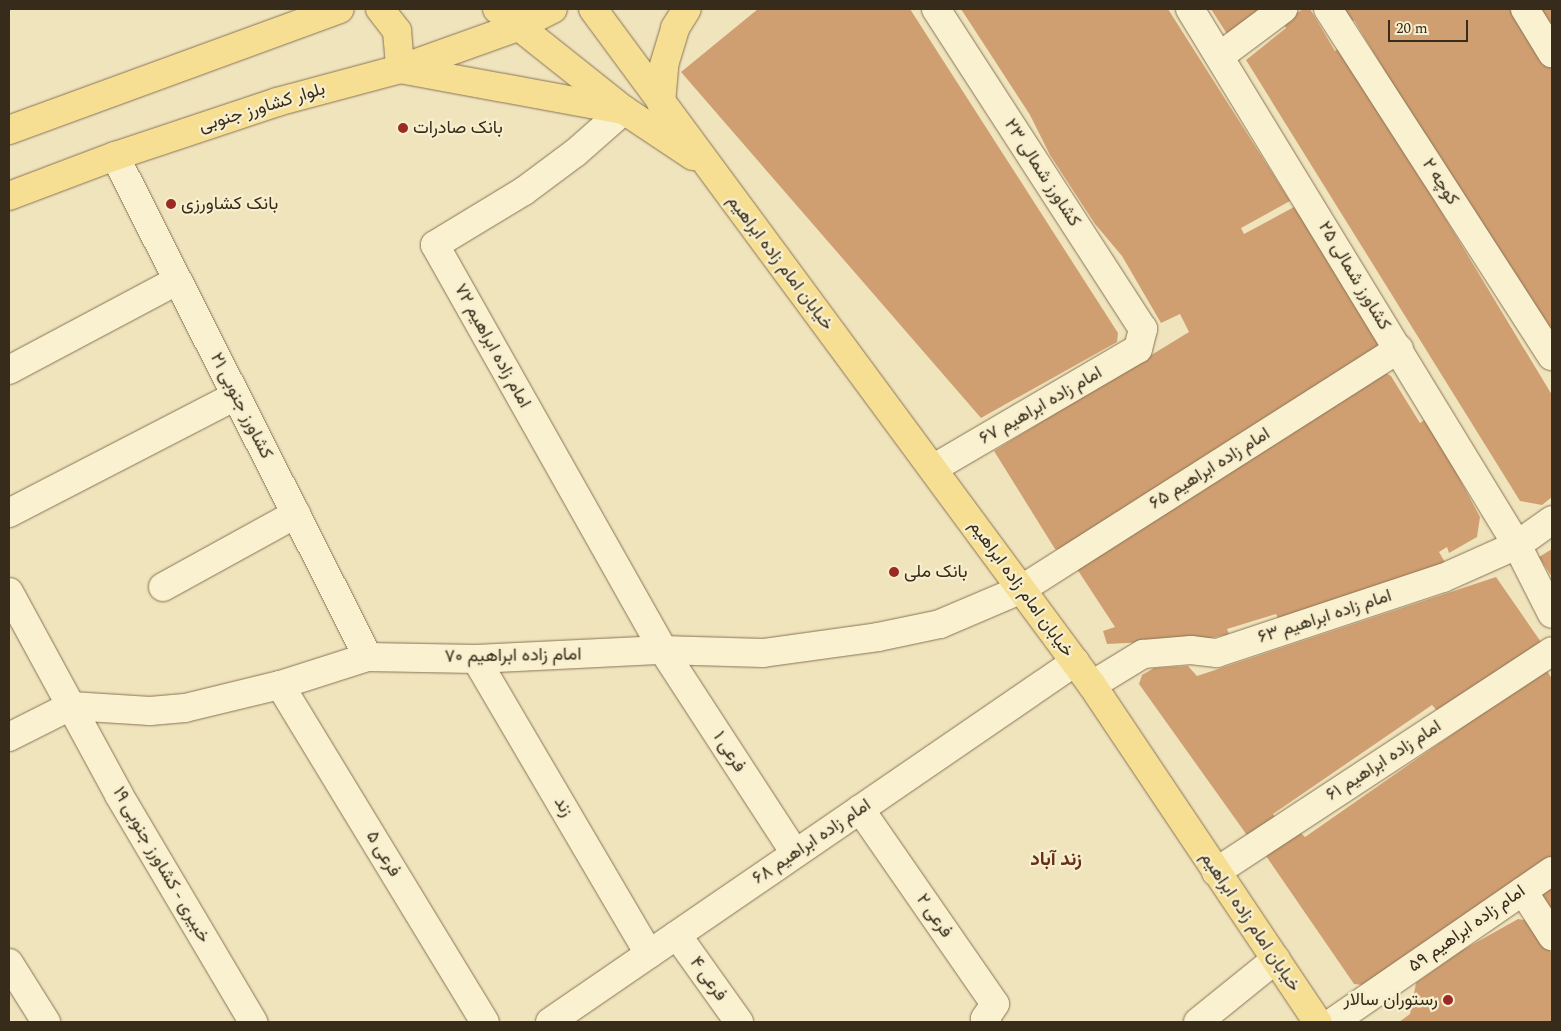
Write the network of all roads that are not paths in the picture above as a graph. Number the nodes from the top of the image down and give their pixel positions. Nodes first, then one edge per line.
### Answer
1 (380, 9) edge
2 (553, 9) edge
3 (593, 9) edge
4 (687, 9) edge
5 (936, 9) edge
6 (1190, 9) edge
7 (1283, 9) edge
8 (1328, 9) edge
9 (1525, 9) edge
10 (336, 10) edge
11 (507, 18) edge
12 (1552, 52) edge
13 (1220, 56) junction
14 (400, 69) junction
15 (661, 103) junction
16 (624, 110) junction
17 (9, 130) edge
18 (115, 156) junction
19 (708, 166) junction
20 (9, 196) edge
21 (178, 280) junction
22 (1142, 338) joint
23 (1399, 349) junction
24 (1552, 356) edge
25 (9, 370) edge
26 (236, 396) junction
27 (934, 468) junction
28 (9, 513) edge
29 (296, 514) junction
30 (1552, 520) edge
31 (1517, 545) junction
32 (163, 587) dead end
33 (1022, 589) junction
34 (9, 592) edge
35 (1552, 614) edge
36 (663, 650) junction
37 (1552, 650) edge
38 (368, 657) junction
39 (476, 659) junction
40 (1075, 662) junction
41 (280, 685) junction
42 (1092, 685) junction
43 (72, 706) junction
44 (9, 737) edge
45 (860, 809) junction
46 (795, 853) junction
47 (1552, 871) edge
48 (1216, 872) junction
49 (1523, 891) junction
50 (677, 935) junction
51 (1552, 936) edge
52 (649, 954) junction
53 (1276, 959) junction
54 (9, 963) edge
55 (46, 1022) edge
56 (253, 1022) edge
57 (486, 1022) edge
58 (550, 1022) edge
59 (739, 1022) edge
60 (987, 1022) edge
61 (1198, 1022) edge
62 (1318, 1022) edge
63 (1333, 1022) edge

1 - 14 main road
2 - 11 main road, بلوار کشاورز جنوبی
3 - 15 main road, خیابان امام زاده ابراهیم
4 - 15 main road
5 - 22 street, کشاورز شمالی ۲۳
6 - 13 street, کشاورز شمالی ۲۵
7 - 13 street
8 - 24 street, کوچه ۲
9 - 12 street
10 - 17 main road
11 - 14 main road, بلوار کشاورز جنوبی
11 - 16 main road, خیابان امام زاده ابراهیم
13 - 23 street, کشاورز شمالی ۲۵
14 - 16 main road
14 - 18 main road, بلوار کشاورز جنوبی
15 - 19 main road, خیابان امام زاده ابراهیم
16 - 19 main road, خیابان امام زاده ابراهیم
16 - 36 street, امام زاده ابراهیم ۷۲
18 - 20 main road, بلوار کشاورز جنوبی
18 - 21 street, کشاورز جنوبی ۲۱
19 - 27 main road, خیابان امام زاده ابراهیم
21 - 25 street
21 - 26 street, کشاورز جنوبی ۲۱
22 - 27 street, امام زاده ابراهیم ۶۷
23 - 31 street, کشاورز شمالی ۲۵
23 - 33 street, امام زاده ابراهیم ۶۵
26 - 28 street
26 - 29 street, کشاورز جنوبی ۲۱
27 - 33 main road, خیابان امام زاده ابراهیم
29 - 32 street
29 - 38 street, کشاورز جنوبی ۲۱
30 - 31 street, امام زاده ابراهیم ۶۳
31 - 35 street, کشاورز شمالی ۲۵
31 - 42 street, امام زاده ابراهیم ۶۳
33 - 36 street, امام زاده ابراهیم ۷۰
33 - 40 main road, خیابان امام زاده ابراهیم
34 - 43 street, خبیری - کشاورز جنوبی ۱۹
36 - 39 street, امام زاده ابراهیم ۷۰
36 - 46 street, فرعی ۱
37 - 48 street, امام زاده ابراهیم ۶۱
38 - 39 street, امام زاده ابراهیم ۷۰
38 - 41 street, امام زاده ابراهیم ۷۰
39 - 52 street, زند
40 - 42 main road, خیابان امام زاده ابراهیم
40 - 45 street, امام زاده ابراهیم ۶۸
41 - 43 street, امام زاده ابراهیم ۷۰
41 - 57 street, فرعی ۵
42 - 48 main road, خیابان امام زاده ابراهیم
43 - 44 street, امام زاده ابراهیم ۷۰
43 - 56 street, خبیری - کشاورز جنوبی ۱۹
45 - 46 street, امام زاده ابراهیم ۶۸
45 - 60 street, فرعی ۲
46 - 50 street, امام زاده ابراهیم ۶۸
47 - 49 street, امام زاده ابراهیم ۵۹
48 - 53 main road, خیابان امام زاده ابراهیم
49 - 51 street
49 - 63 street, امام زاده ابراهیم ۵۹
50 - 52 street, امام زاده ابراهیم ۶۸
50 - 59 street, فرعی ۴
52 - 58 street, امام زاده ابراهیم ۶۸
53 - 61 street
53 - 62 main road, خیابان امام زاده ابراهیم
54 - 55 street

